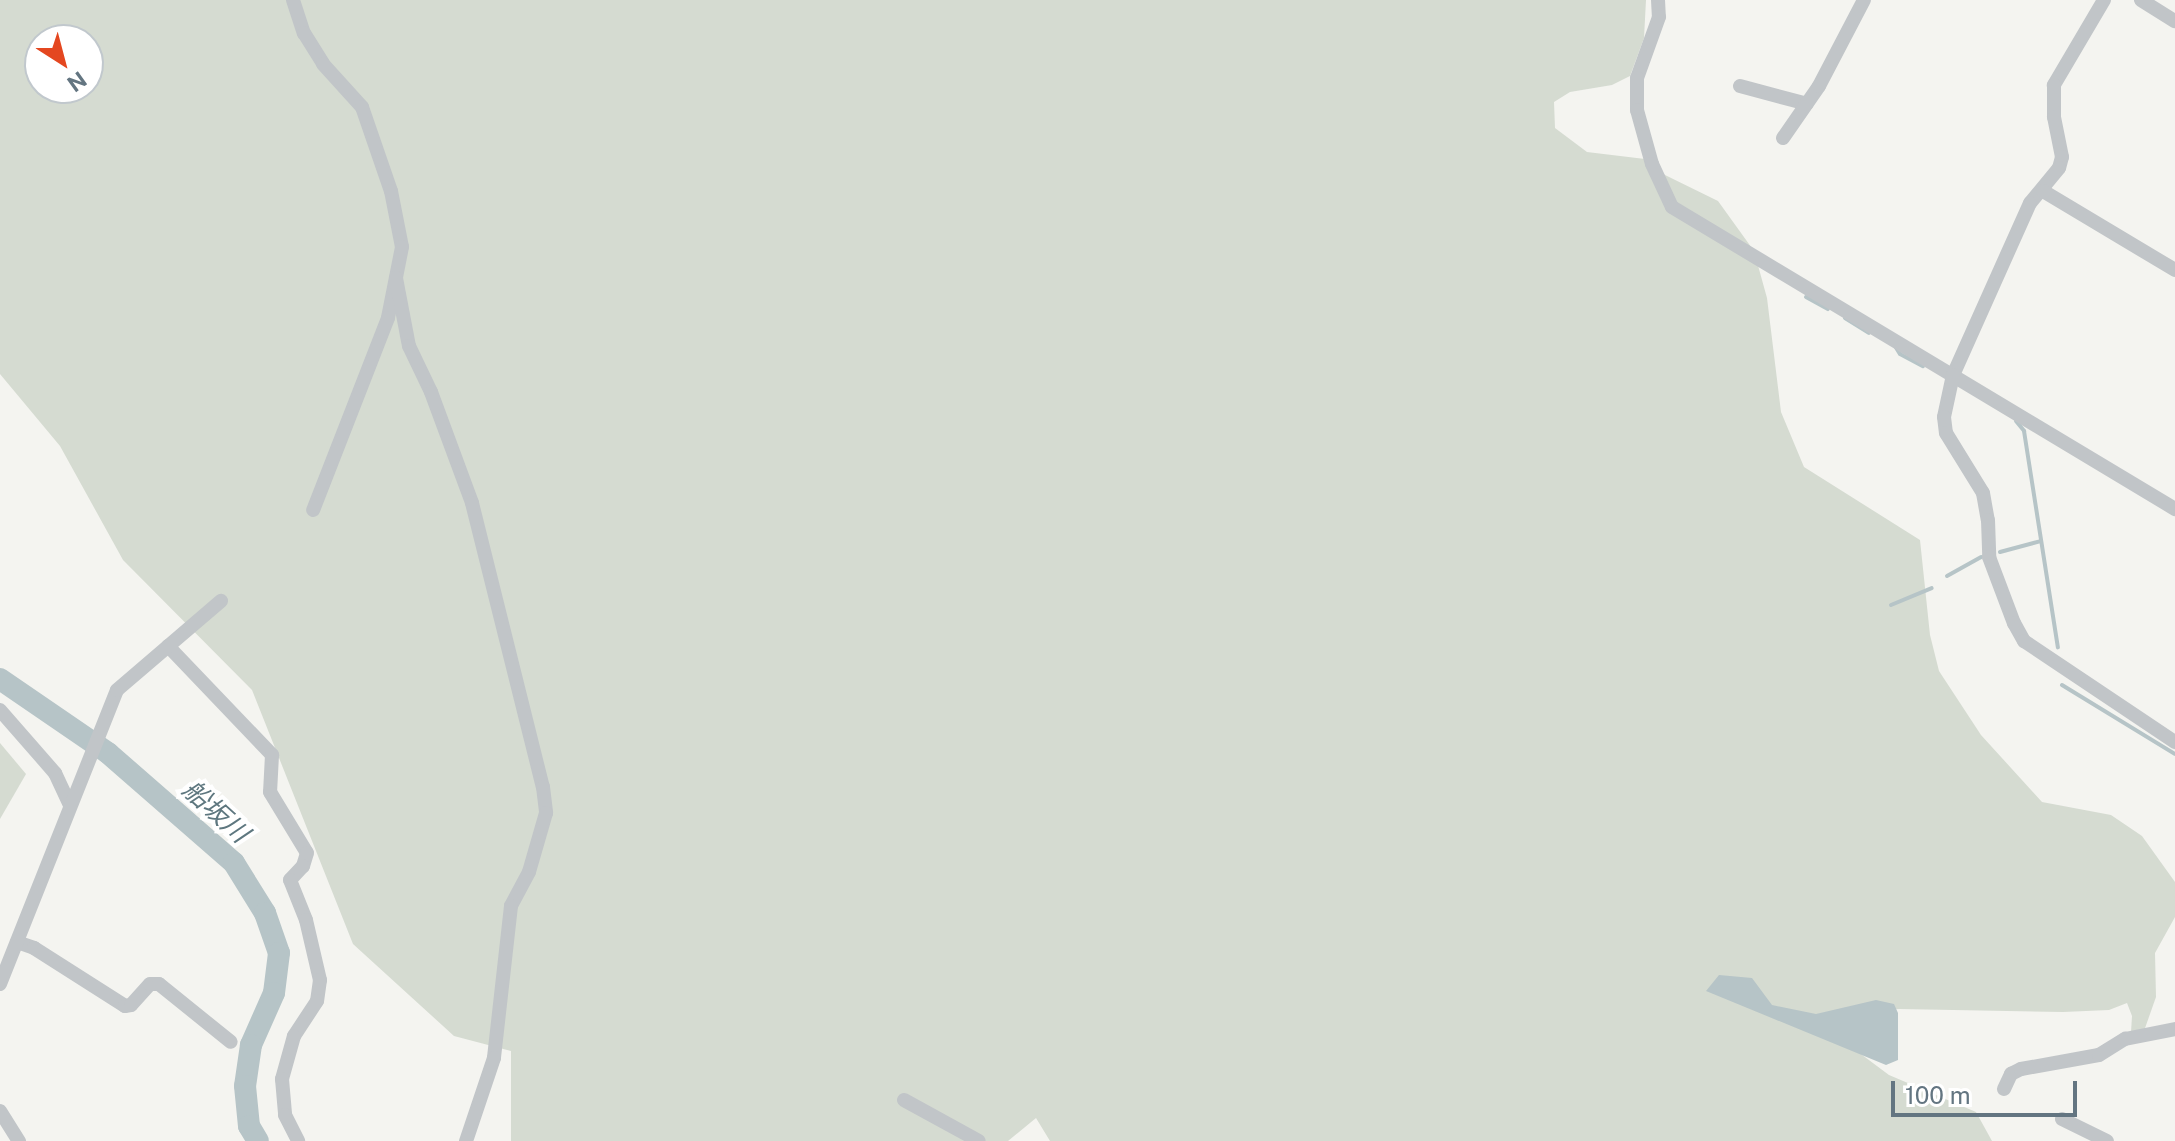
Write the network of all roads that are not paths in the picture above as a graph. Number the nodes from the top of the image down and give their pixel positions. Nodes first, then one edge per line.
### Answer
1 (293, 0) edge
2 (1658, 0) edge
3 (1864, 0) edge
4 (2104, 0) edge
5 (2141, 0) edge
6 (2175, 21) edge
7 (1740, 86) dead end
8 (1807, 104) junction
9 (1783, 138) dead end
10 (2043, 191) junction
11 (2175, 270) edge
12 (396, 278) junction
13 (1953, 375) junction
14 (2175, 509) edge
15 (313, 510) dead end
16 (221, 601) dead end
17 (168, 646) junction
18 (0, 710) edge
19 (2175, 742) edge
20 (71, 802) junction
21 (17, 942) junction
22 (0, 984) edge
23 (2175, 1029) edge
24 (231, 1042) dead end
25 (2004, 1089) dead end
26 (904, 1100) dead end
27 (0, 1111) edge
28 (2062, 1119) dead end
29 (19, 1141) edge
30 (298, 1141) edge
31 (466, 1141) edge
32 (979, 1141) edge
33 (2107, 1141) edge

1 - 12 street
2 - 13 street
3 - 8 street
4 - 10 street
5 - 6 street
7 - 8 street
8 - 9 street
10 - 11 street
10 - 13 street
12 - 15 street
12 - 31 street
13 - 14 street
13 - 19 street
16 - 17 street
17 - 20 street
17 - 30 street
18 - 20 street
20 - 21 street
21 - 22 street
21 - 24 street
23 - 25 street
26 - 32 street
27 - 29 street
28 - 33 street

